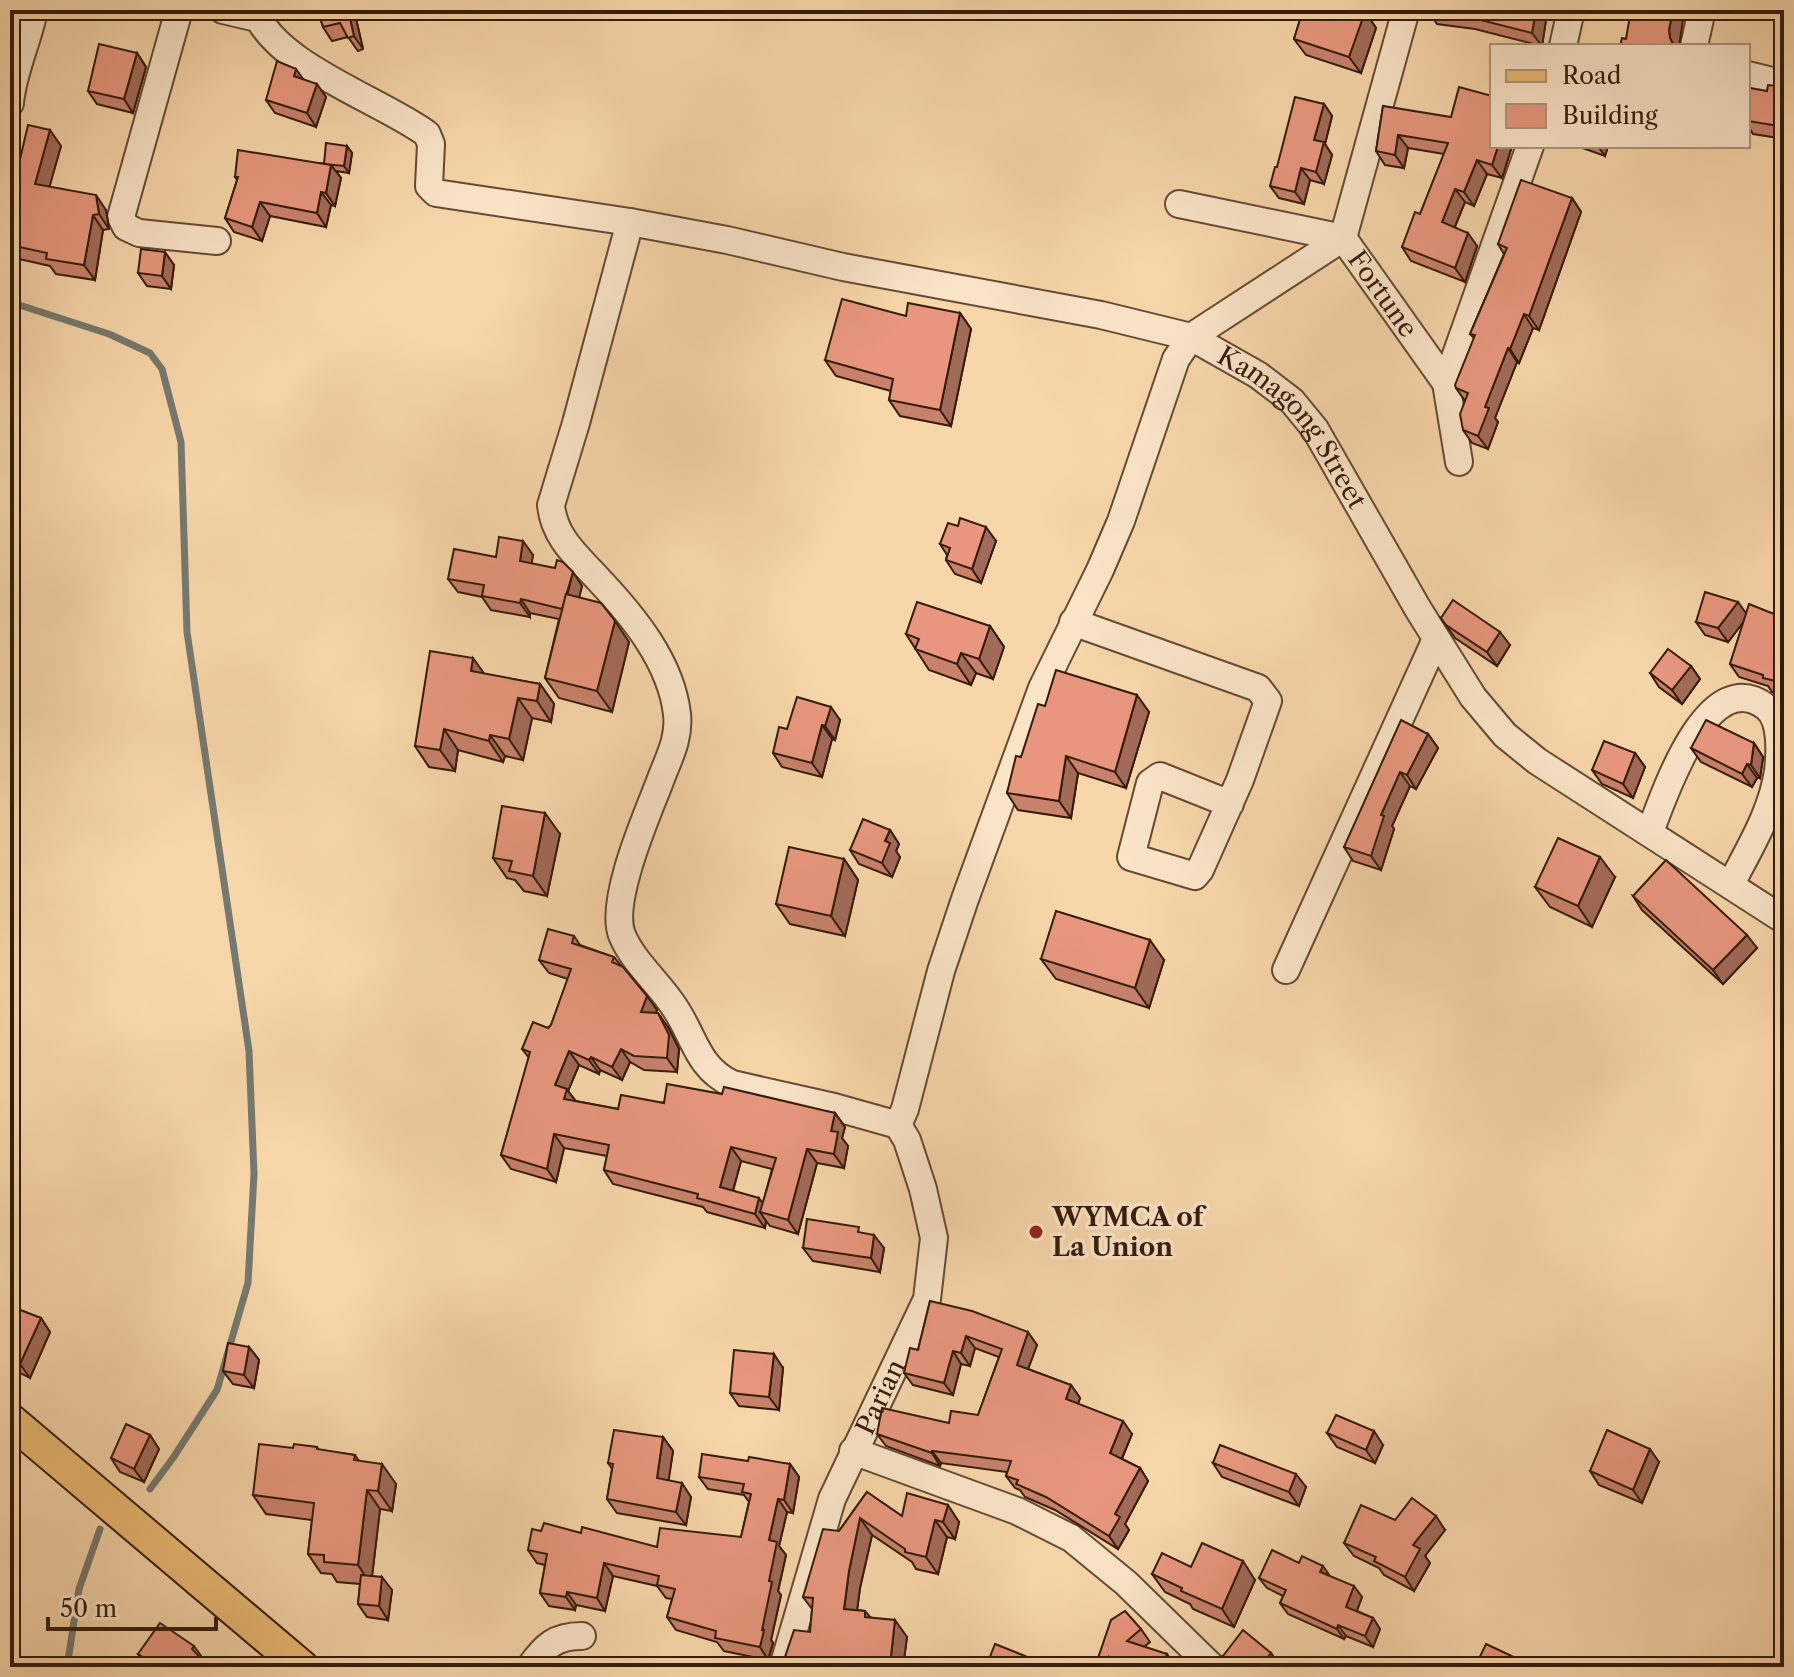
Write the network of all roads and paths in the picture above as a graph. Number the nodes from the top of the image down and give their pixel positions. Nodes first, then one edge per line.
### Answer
1 (34, 10) edge
2 (179, 10) edge
3 (223, 10) edge
4 (1406, 10) edge
5 (1571, 10) edge
6 (1702, 10) edge
7 (256, 14) edge
8 (1563, 44) edge
9 (1694, 44) edge
10 (1750, 76) edge
11 (1784, 84) edge
12 (10, 103) edge
13 (1529, 148) edge
14 (1179, 204) dead end
15 (630, 222) junction
16 (1343, 238) junction
17 (217, 241) dead end
18 (1191, 337) junction
19 (1446, 383) junction
20 (1459, 462) dead end
21 (1073, 622) junction
22 (1436, 639) junction
23 (1230, 804) dead end
24 (1650, 832) junction
25 (1731, 884) junction
26 (1784, 920) edge
27 (1286, 970) dead end
28 (898, 1125) junction
29 (10, 1420) edge
30 (853, 1451) junction
31 (582, 1636) dead end
32 (302, 1667) edge
33 (530, 1667) edge
34 (783, 1667) edge
35 (1212, 1667) edge

1 - 12 street
2 - 17 street
3 - 7 street
4 - 16 street
5 - 8 street
6 - 9 street
7 - 15 street, Kamagong Street
10 - 11 street
13 - 19 street
14 - 16 street, Fortune
15 - 18 street, Kamagong Street
15 - 28 street
16 - 18 street
16 - 19 street, Fortune
18 - 21 street
18 - 22 street, Kamagong Street
19 - 20 street, Fortune
21 - 23 street
21 - 28 street
22 - 24 street, Kamagong Street
22 - 27 street
24 - 25 street, Kamagong Street
24 - 25 street
25 - 26 street, Kamagong Street
28 - 30 street, Parian
29 - 32 main road
30 - 34 street, Parian
30 - 35 street
31 - 33 street

